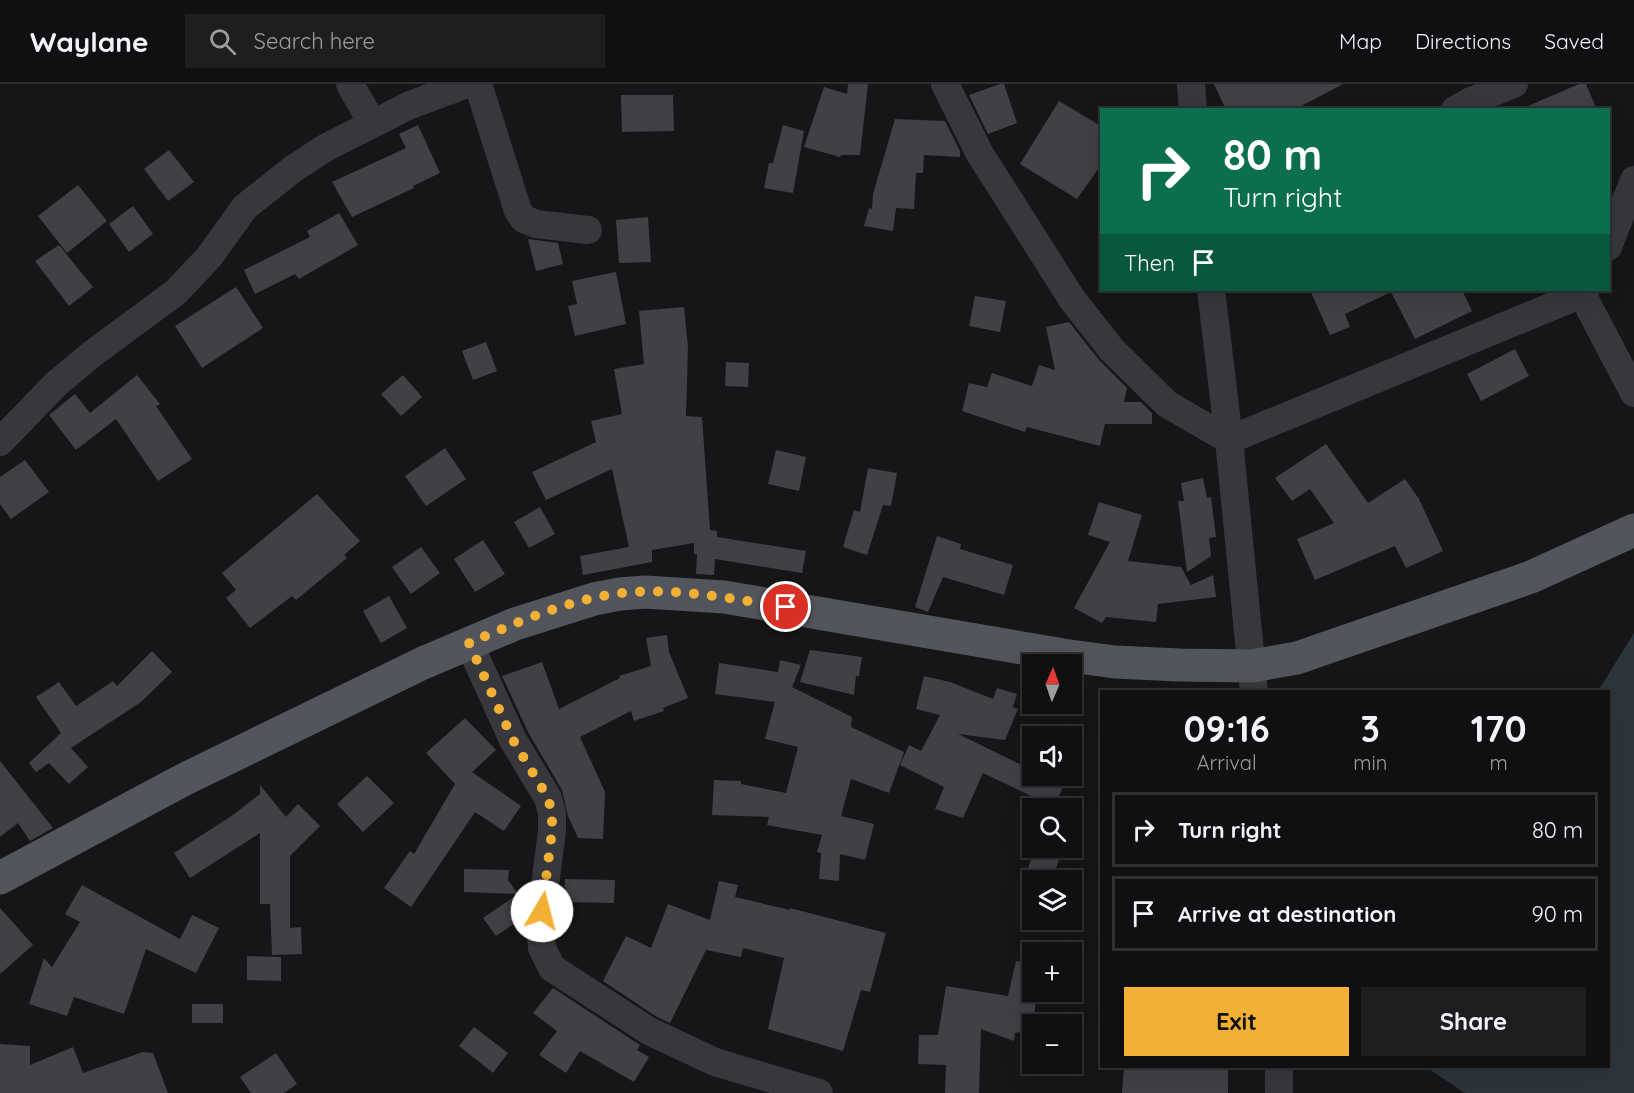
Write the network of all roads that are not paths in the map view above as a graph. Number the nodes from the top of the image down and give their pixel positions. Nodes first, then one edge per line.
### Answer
1 (350, 84) edge
2 (467, 84) edge
3 (478, 84) edge
4 (945, 84) edge
5 (1191, 84) edge
6 (1514, 84) edge
7 (1193, 108) edge
8 (1458, 108) edge
9 (372, 123) junction
10 (1634, 180) edge
11 (588, 230) dead end
12 (1610, 242) edge
13 (1211, 291) edge
14 (1584, 292) edge
15 (1634, 393) edge
16 (1228, 440) junction
17 (0, 442) edge
18 (1634, 530) edge
19 (469, 643) junction
20 (1253, 679) edge
21 (0, 878) edge
22 (1279, 1068) edge
23 (819, 1093) edge
24 (1279, 1093) edge

1 - 9 street
2 - 9 street
3 - 11 street
4 - 16 street
5 - 7 street
6 - 8 street
9 - 17 street
10 - 12 street
13 - 16 street
14 - 15 street
14 - 16 street
16 - 20 street
18 - 20 main road
19 - 20 main road
19 - 21 main road
19 - 23 street
22 - 24 street

